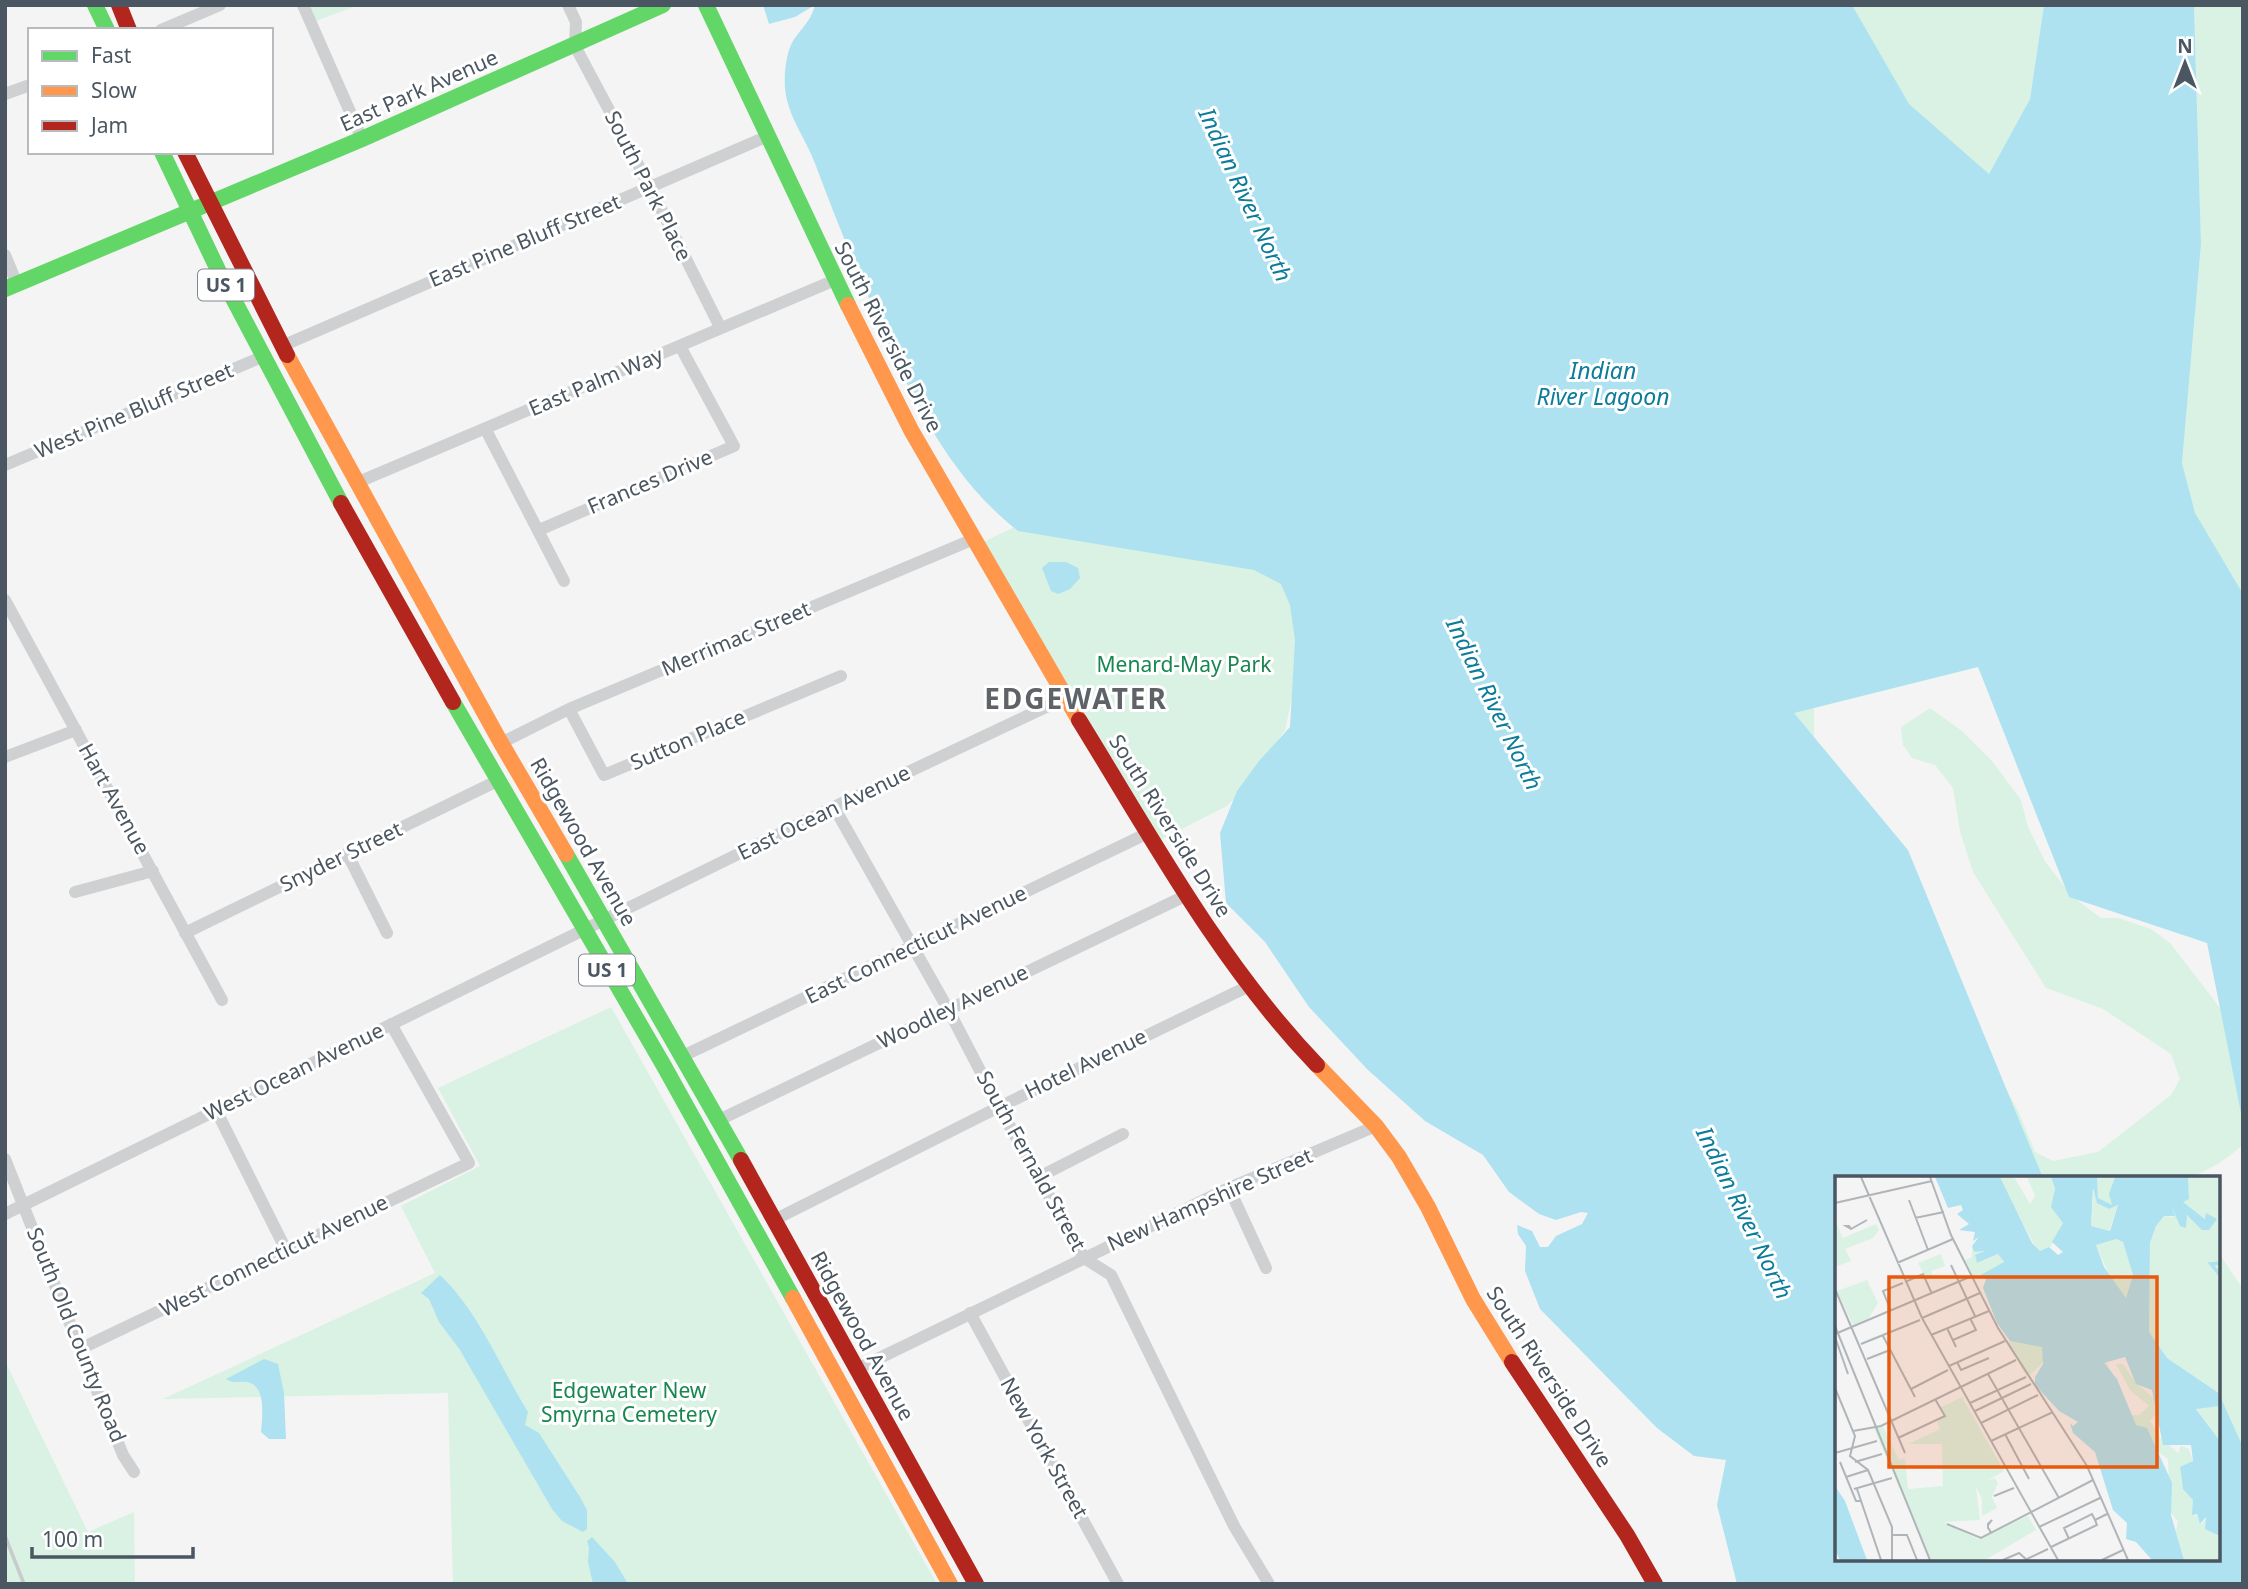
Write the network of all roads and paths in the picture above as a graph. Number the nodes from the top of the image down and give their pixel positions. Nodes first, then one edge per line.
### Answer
1 (95, 5) edge
2 (118, 5) edge
3 (220, 5) edge
4 (303, 5) edge
5 (568, 5) edge
6 (663, 5) edge
7 (706, 5) edge
8 (106, 28) edge
9 (128, 28) edge
10 (166, 28) edge
11 (575, 46) junction
12 (28, 86) edge
13 (5, 94) edge
14 (768, 136) junction
15 (362, 139) junction
16 (163, 154) edge
17 (186, 154) edge
18 (650, 187) junction
19 (210, 204) junction
20 (190, 212) junction
21 (5, 255) edge
22 (835, 280) junction
23 (11, 287) edge
24 (720, 327) junction
25 (282, 346) junction
26 (680, 346) junction
27 (262, 357) junction
28 (271, 372) junction
29 (486, 430) junction
30 (5, 465) edge
31 (356, 483) junction
32 (539, 530) junction
33 (974, 539) junction
34 (564, 581) dead end
35 (389, 588) junction
36 (6, 605) edge
37 (463, 675) junction
38 (841, 676) dead end
39 (1065, 698) junction
40 (569, 709) junction
41 (76, 730) junction
42 (501, 743) junction
43 (5, 757) edge
44 (497, 781) junction
45 (834, 807) junction
46 (1148, 833) junction
47 (347, 853) junction
48 (153, 871) junction
49 (75, 892) dead end
50 (1187, 895) junction
51 (604, 920) junction
52 (584, 930) junction
53 (185, 933) junction
54 (387, 933) dead end
55 (912, 947) junction
56 (1249, 986) junction
57 (222, 1000) dead end
58 (948, 1009) junction
59 (391, 1024) junction
60 (683, 1056) junction
61 (999, 1107) junction
62 (216, 1110) junction
63 (719, 1120) junction
64 (1376, 1126) junction
65 (1124, 1133) dead end
66 (5, 1159) edge
67 (1039, 1177) junction
68 (1228, 1188) junction
69 (24, 1205) junction
70 (5, 1214) edge
71 (774, 1220) junction
72 (286, 1250) junction
73 (767, 1253) junction
74 (1084, 1258) junction
75 (1266, 1268) dead end
76 (970, 1313) junction
77 (80, 1349) junction
78 (855, 1366) junction
79 (846, 1395) junction
80 (134, 1472) dead end
81 (940, 1520) junction
82 (950, 1584) edge
83 (976, 1584) edge
84 (1118, 1584) edge
85 (1269, 1584) edge
86 (1655, 1584) edge

1 - 8 main road
2 - 9 main road
3 - 10 street
4 - 15 street
5 - 11 street
6 - 11 main road, East Park Avenue
7 - 14 main road, South Riverside Drive
11 - 15 main road, East Park Avenue
11 - 18 street, South Park Place
12 - 13 street
14 - 18 street, East Pine Bluff Street
14 - 22 main road, South Riverside Drive
15 - 19 main road, East Park Avenue
16 - 20 main road, Ridgewood Avenue / US 1
17 - 19 main road, Ridgewood Avenue / US 1
18 - 24 street, South Park Place
18 - 25 street, East Pine Bluff Street
19 - 20 main road, East Park Avenue
19 - 25 main road, Ridgewood Avenue / US 1
20 - 23 main road, East Park Avenue
20 - 27 main road, Ridgewood Avenue / US 1
21 - 23 street
22 - 24 street, East Palm Way
22 - 33 main road, South Riverside Drive
24 - 26 street, East Palm Way
25 - 31 main road, Ridgewood Avenue / US 1
26 - 29 street, East Palm Way
26 - 32 street, Frances Drive
27 - 28 main road, Ridgewood Avenue / US 1
27 - 30 street, West Pine Bluff Street
28 - 31 main road
28 - 35 main road, Ridgewood Avenue / US 1
29 - 31 street, East Palm Way
29 - 32 street
31 - 37 main road, Ridgewood Avenue / US 1
32 - 34 street
33 - 39 main road, South Riverside Drive
33 - 40 street, Merrimac Street
35 - 37 main road
35 - 44 main road, Ridgewood Avenue / US 1
36 - 41 street, Hart Avenue
37 - 42 main road, Ridgewood Avenue / US 1
38 - 40 street, Sutton Place
39 - 45 street, East Ocean Avenue
39 - 46 main road, South Riverside Drive
40 - 42 street, Merrimac Street
41 - 43 street
41 - 48 street, Hart Avenue
42 - 51 main road, Ridgewood Avenue / US 1
44 - 47 street, Snyder Street
44 - 52 main road, Ridgewood Avenue / US 1
45 - 51 street, East Ocean Avenue
45 - 55 street, South Fernald Street
46 - 50 main road, South Riverside Drive
46 - 55 street, East Connecticut Avenue
47 - 53 street, Snyder Street
47 - 54 street
48 - 49 street
48 - 53 street, Hart Avenue
50 - 56 main road, South Riverside Drive
50 - 58 street, Woodley Avenue
51 - 52 street, East Ocean Avenue
51 - 60 main road, Ridgewood Avenue / US 1
52 - 59 street, West Ocean Avenue
52 - 73 main road, Ridgewood Avenue / US 1
53 - 57 street, Hart Avenue
55 - 58 street, South Fernald Street
55 - 60 street, East Connecticut Avenue
56 - 61 street, Hotel Avenue
56 - 64 main road, South Riverside Drive
58 - 61 street, South Fernald Street
58 - 63 street, Woodley Avenue
59 - 62 street, West Ocean Avenue
59 - 72 street, West Connecticut Avenue
60 - 63 main road, Ridgewood Avenue / US 1
61 - 67 street, South Fernald Street
61 - 71 street, Hotel Avenue
62 - 69 street, West Ocean Avenue
62 - 72 street
63 - 71 main road, Ridgewood Avenue / US 1
64 - 68 street, New Hampshire Street
64 - 86 main road, South Riverside Drive
65 - 67 street
66 - 69 street, South Old County Road
67 - 74 street, South Fernald Street
68 - 74 street, New Hampshire Street
68 - 75 street
69 - 70 street, West Ocean Avenue
69 - 77 street, South Old County Road
71 - 78 main road, Ridgewood Avenue / US 1
72 - 77 street, West Connecticut Avenue
73 - 78 main road
73 - 79 main road, Ridgewood Avenue / US 1
74 - 76 street, New Hampshire Street
74 - 85 street, South Fernald Street
76 - 78 street, New Hampshire Street
76 - 84 street, New York Street
77 - 80 street, South Old County Road
78 - 81 main road, Ridgewood Avenue / US 1
79 - 81 main road
79 - 82 main road, Ridgewood Avenue / US 1
81 - 83 main road, Ridgewood Avenue / US 1

